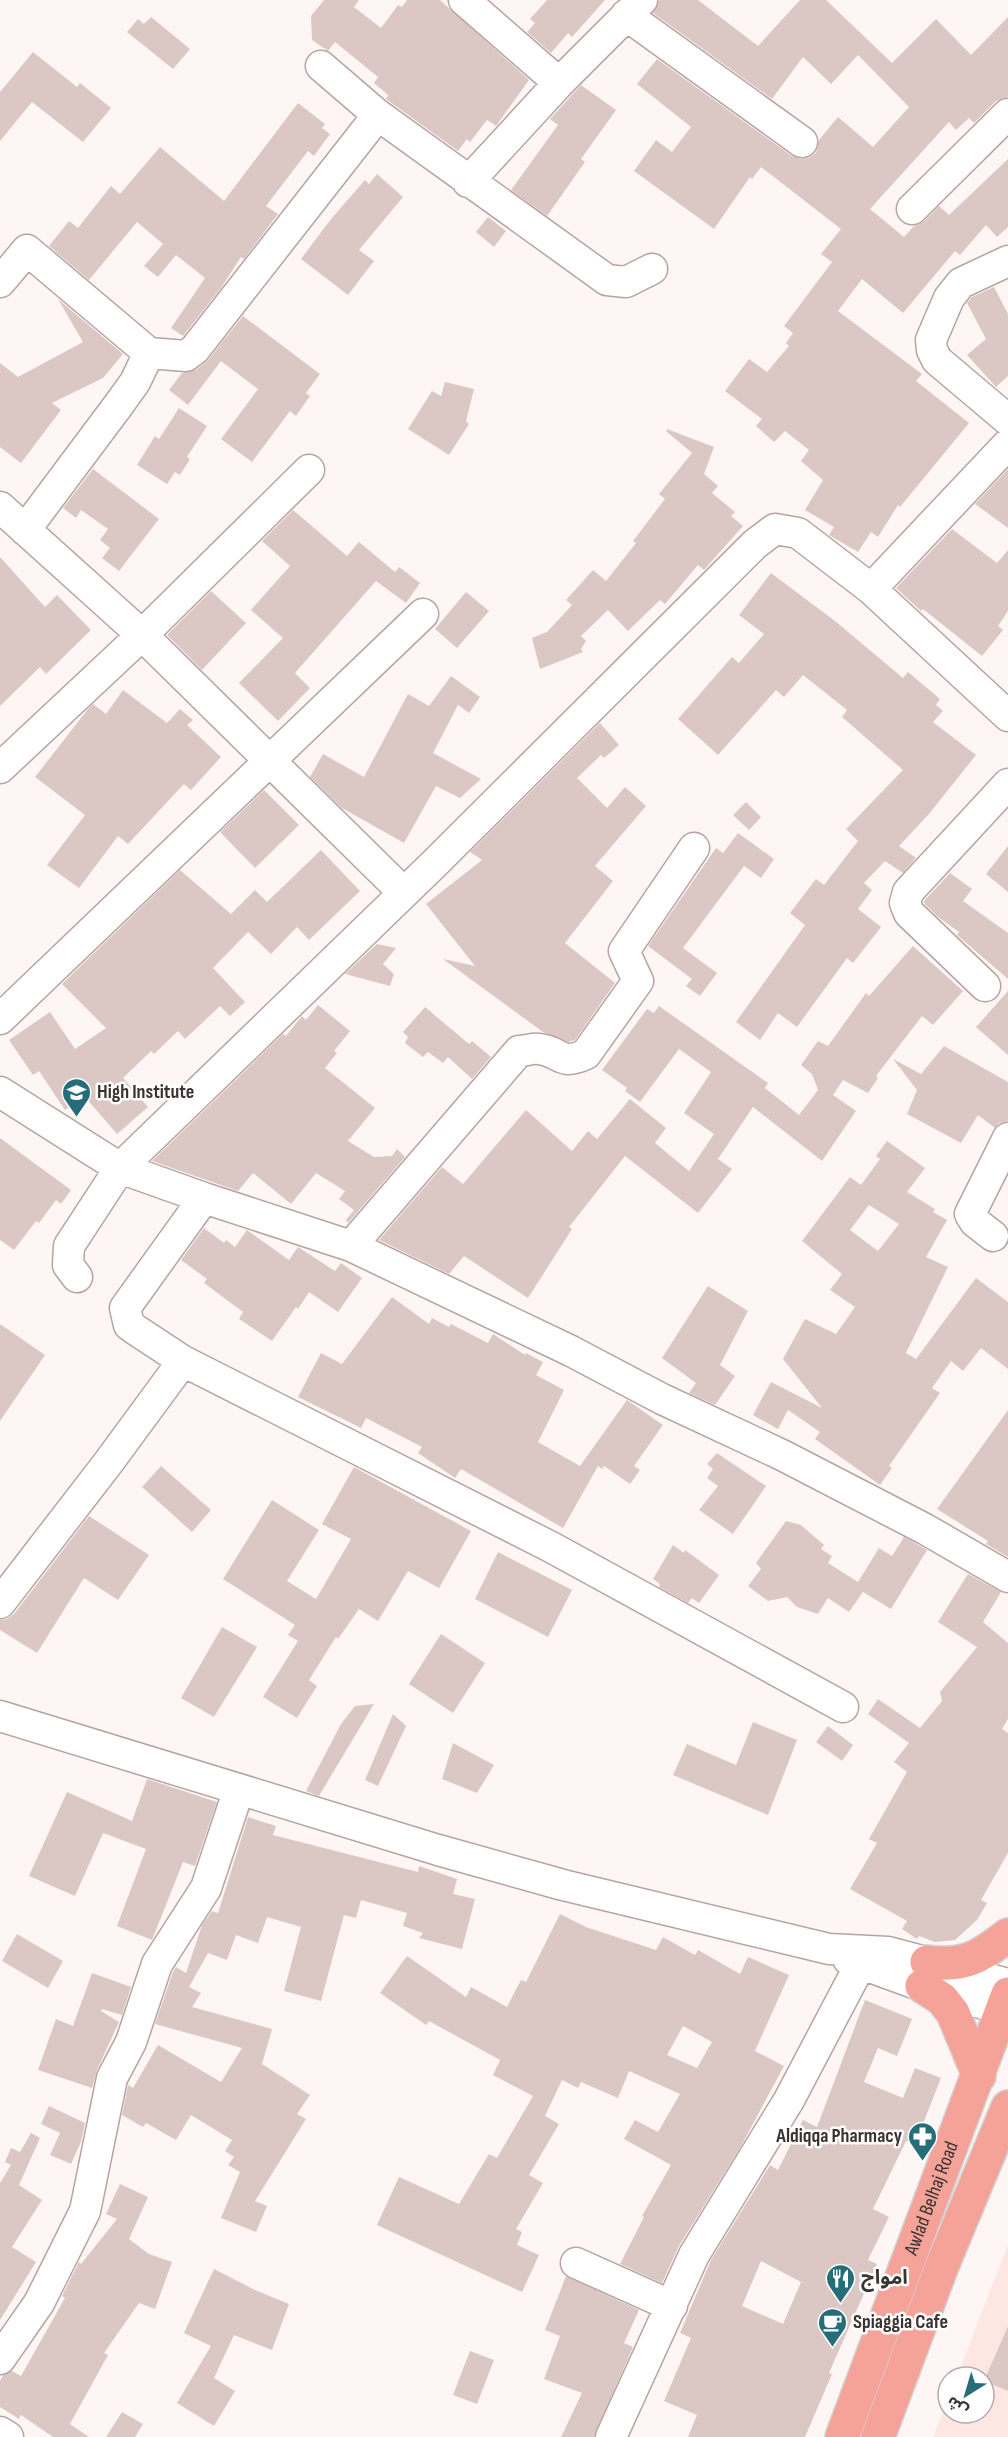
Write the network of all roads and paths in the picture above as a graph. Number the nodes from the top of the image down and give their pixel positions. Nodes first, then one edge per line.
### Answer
1 (464, 0) edge
2 (634, 8) edge
3 (321, 66) dead end
4 (559, 83) junction
5 (1008, 114) edge
6 (378, 115) junction
7 (802, 142) dead end
8 (468, 182) junction
9 (912, 209) dead end
10 (1008, 261) edge
11 (652, 269) dead end
12 (0, 282) edge
13 (149, 353) junction
14 (1008, 420) edge
15 (1008, 444) edge
16 (309, 470) dead end
17 (0, 507) edge
18 (25, 530) junction
19 (871, 589) junction
20 (423, 614) dead end
21 (142, 635) junction
22 (1008, 717) edge
23 (270, 761) junction
24 (0, 768) edge
25 (1008, 784) edge
26 (694, 848) dead end
27 (404, 893) junction
28 (985, 986) dead end
29 (0, 1019) edge
30 (0, 1092) edge
31 (1008, 1138) edge
32 (120, 1168) junction
33 (204, 1198) junction
34 (1003, 1234) edge
35 (351, 1246) junction
36 (77, 1277) dead end
37 (183, 1361) junction
38 (1008, 1577) edge
39 (0, 1603) edge
40 (843, 1707) dead end
41 (0, 1716) edge
42 (239, 1789) junction
43 (1008, 1935) edge
44 (829, 1949) junction
45 (860, 1965) junction
46 (925, 1974) junction
47 (1007, 1999) edge
48 (978, 2076) junction
49 (1008, 2108) edge
50 (576, 2263) dead end
51 (672, 2306) junction
52 (0, 2359) edge
53 (0, 2432) edge
54 (619, 2435) edge
55 (8, 2437) edge
56 (842, 2437) edge
57 (878, 2437) edge

1 - 4 street
2 - 4 street
2 - 7 street
3 - 6 street
4 - 8 street
5 - 9 street
6 - 8 street
6 - 13 street
8 - 11 street
10 - 14 street
12 - 13 street
13 - 18 street
15 - 19 street
16 - 21 street
17 - 18 street
18 - 21 street
19 - 22 street
19 - 27 street
20 - 23 street
21 - 23 street
21 - 24 street
23 - 27 street
23 - 29 street
25 - 28 street
26 - 35 street
27 - 32 street
30 - 32 street
31 - 34 street
32 - 33 street
32 - 36 street
33 - 35 street
33 - 37 street
35 - 38 street
37 - 39 street
37 - 40 street
41 - 42 street
42 - 44 street
42 - 52 street
43 - 46 main road
44 - 45 street
44 - 46 street
45 - 46 street
45 - 51 street
46 - 47 street
46 - 48 main road
47 - 48 main road, Awlad Belhaj Road
48 - 56 main road, Awlad Belhaj Road
49 - 57 main road, Awlad Belhaj Road
50 - 51 street
51 - 54 street
53 - 55 street

